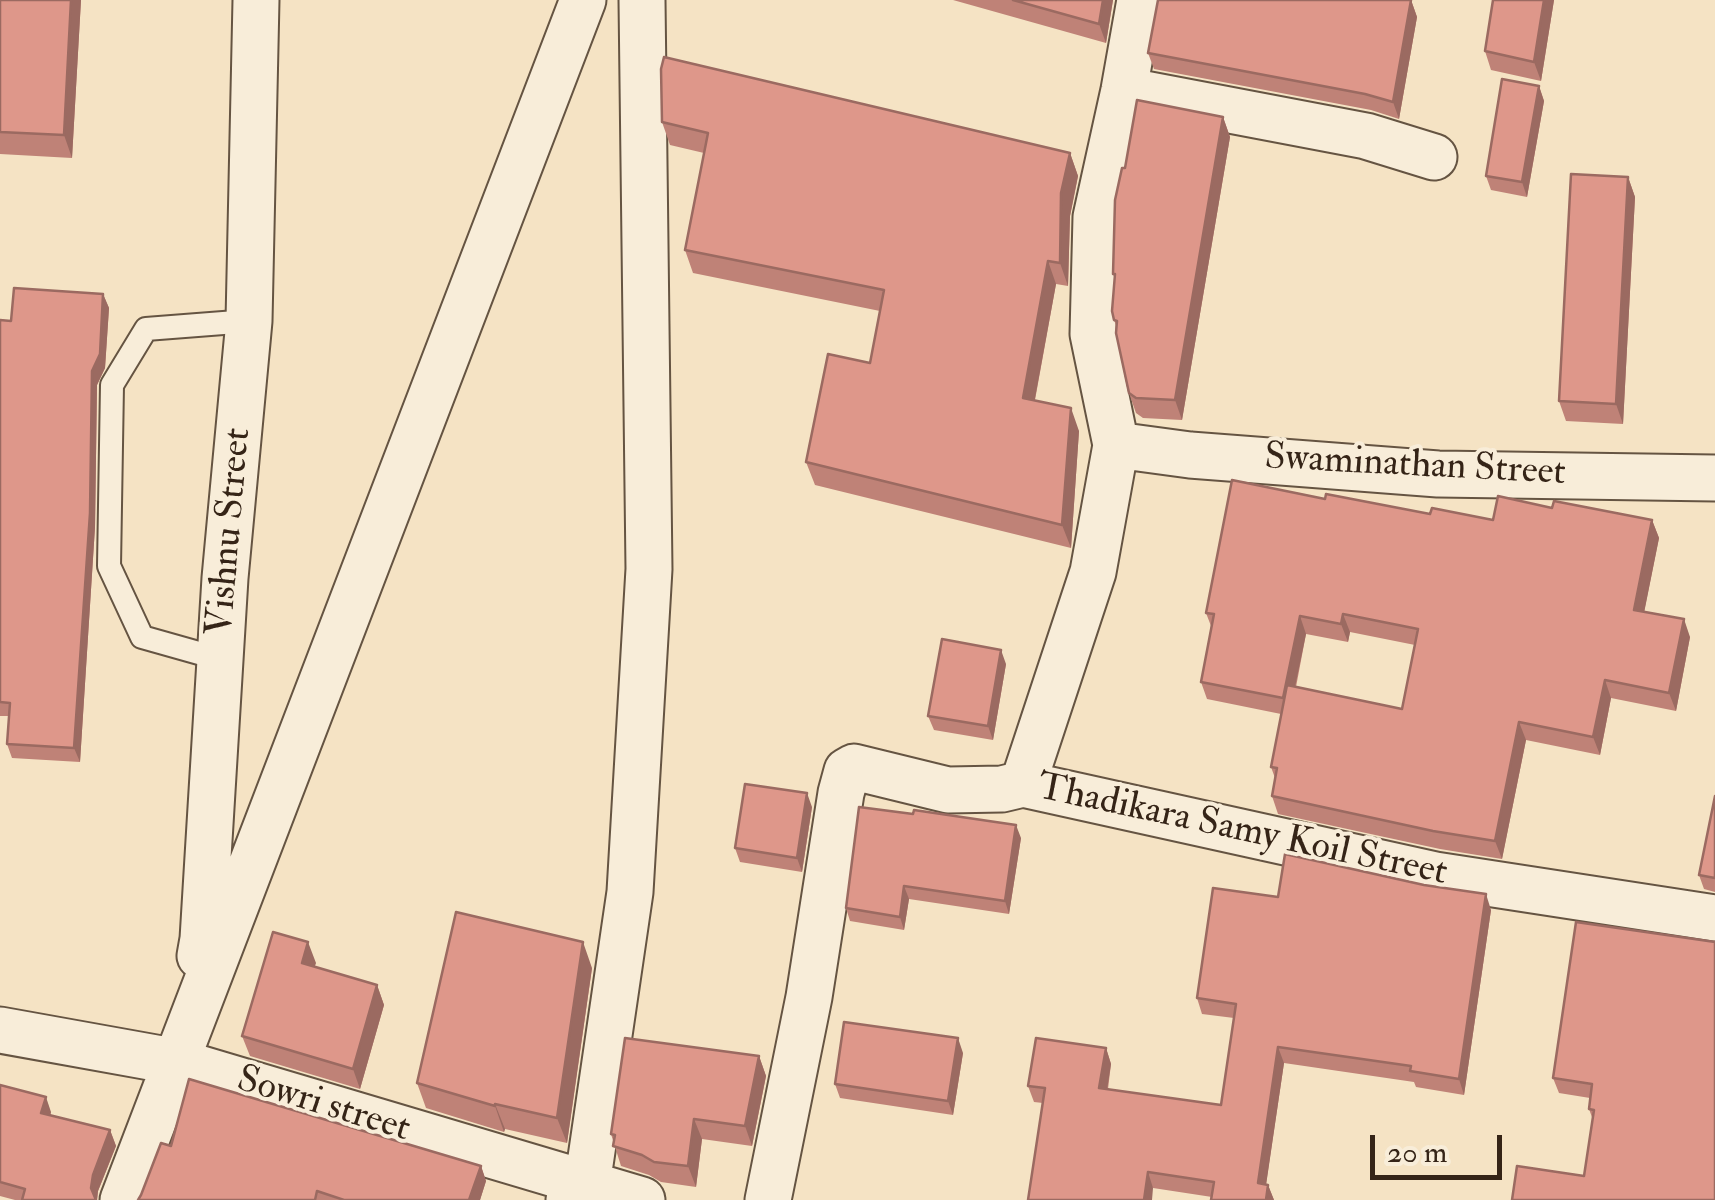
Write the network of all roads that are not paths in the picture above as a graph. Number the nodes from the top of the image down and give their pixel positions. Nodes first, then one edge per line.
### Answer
1 (256, 0) edge
2 (583, 0) edge
3 (642, 0) edge
4 (1140, 0) edge
5 (1124, 90) junction
6 (1434, 157) dead end
7 (249, 321) junction
8 (1116, 445) junction
9 (1715, 478) edge
10 (220, 659) junction
11 (1022, 784) junction
12 (1715, 918) edge
13 (0, 1030) edge
14 (178, 1062) junction
15 (578, 1192) edge
16 (123, 1200) edge
17 (147, 1200) edge
18 (642, 1200) edge
19 (768, 1200) edge

1 - 7 street, Vishnu Street
2 - 16 street
3 - 15 street
4 - 5 street
5 - 6 street
5 - 8 street
7 - 10 street, Vishnu Street
7 - 10 lane
8 - 9 street, Swaminathan Street
8 - 11 street
10 - 14 street, Vishnu Street
11 - 12 street, Thadikara Samy Koil Street
11 - 19 street, Thadikara Samy Koil Street
13 - 14 street, Sowri street
14 - 15 street, Sowri street
14 - 17 street, Vishnu Street
15 - 18 street, Sowri street

